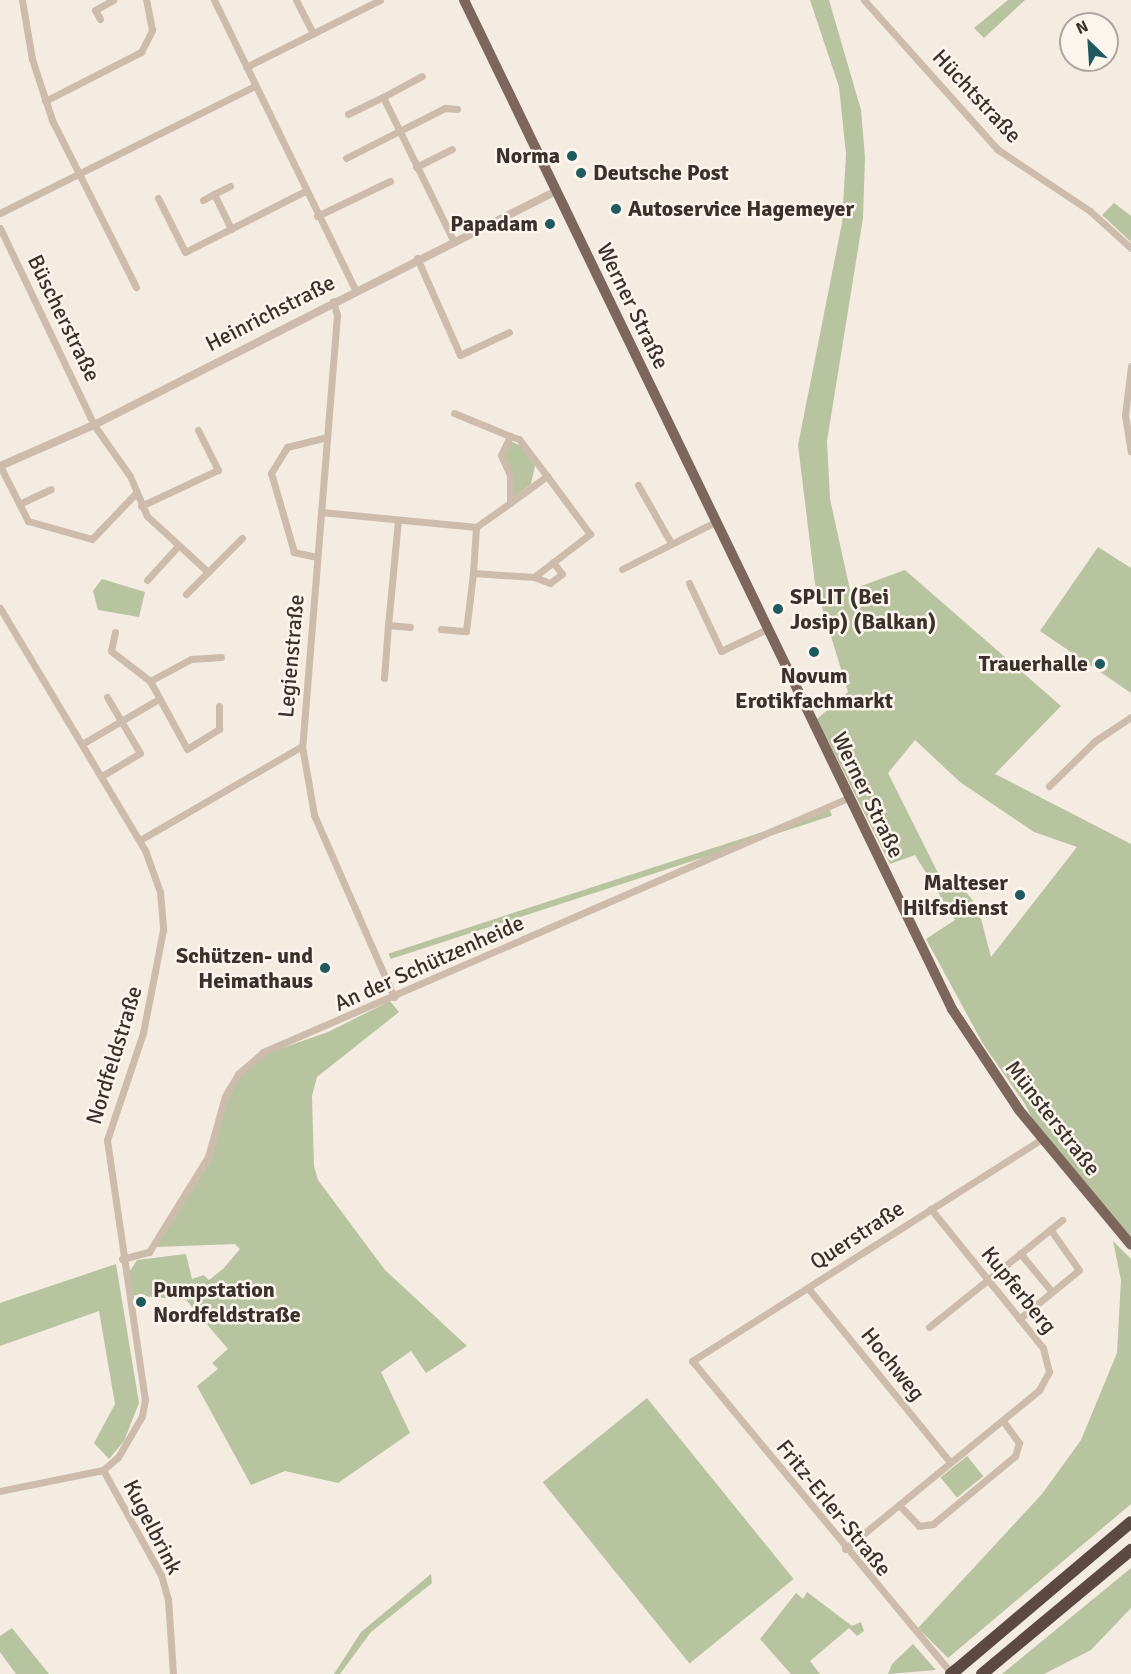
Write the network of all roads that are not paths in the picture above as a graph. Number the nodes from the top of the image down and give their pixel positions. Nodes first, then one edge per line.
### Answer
1 (22, 0) edge
2 (113, 0) edge
3 (146, 0) edge
4 (214, 0) edge
5 (296, 0) edge
6 (380, 0) edge
7 (464, 0) edge
8 (864, 0) edge
9 (100, 19) dead end
10 (313, 34) junction
11 (246, 67) junction
12 (422, 76) dead end
13 (255, 86) junction
14 (383, 97) junction
15 (45, 101) junction
16 (457, 109) dead end
17 (348, 114) dead end
18 (399, 132) junction
19 (452, 149) dead end
20 (346, 158) dead end
21 (416, 167) junction
22 (79, 174) junction
23 (390, 181) dead end
24 (230, 186) dead end
25 (305, 191) junction
26 (556, 191) junction
27 (214, 194) junction
28 (159, 198) dead end
29 (203, 200) dead end
30 (0, 213) edge
31 (318, 216) junction
32 (0, 228) edge
33 (231, 229) junction
34 (453, 240) junction
35 (1131, 248) edge
36 (417, 258) junction
37 (136, 286) dead end
38 (355, 289) junction
39 (333, 301) junction
40 (509, 332) dead end
41 (1131, 366) edge
42 (454, 413) dead end
43 (94, 425) junction
44 (198, 430) dead end
45 (327, 436) junction
46 (510, 436) junction
47 (1131, 452) edge
48 (0, 466) edge
49 (547, 476) junction
50 (638, 485) dead end
51 (51, 489) dead end
52 (136, 493) junction
53 (510, 503) junction
54 (19, 504) junction
55 (141, 506) junction
56 (321, 512) junction
57 (398, 520) junction
58 (715, 522) junction
59 (476, 527) junction
60 (242, 537) dead end
61 (671, 543) junction
62 (178, 546) junction
63 (317, 557) junction
64 (553, 562) junction
65 (622, 569) dead end
66 (208, 573) junction
67 (473, 573) junction
68 (534, 577) junction
69 (147, 580) dead end
70 (689, 583) dead end
71 (186, 594) dead end
72 (0, 608) edge
73 (388, 625) junction
74 (410, 627) dead end
75 (441, 629) dead end
76 (767, 629) junction
77 (115, 632) dead end
78 (221, 657) dead end
79 (384, 678) dead end
80 (150, 681) junction
81 (107, 697) dead end
82 (157, 700) junction
83 (219, 706) dead end
84 (1131, 717) edge
85 (120, 722) junction
86 (82, 744) junction
87 (302, 746) junction
88 (102, 776) junction
89 (1049, 786) dead end
90 (848, 798) junction
91 (140, 840) junction
92 (394, 997) junction
93 (952, 1009) joint
94 (1042, 1139) junction
95 (931, 1209) junction
96 (1062, 1220) dead end
97 (1050, 1229) junction
98 (1131, 1245) edge
99 (1020, 1253) junction
100 (122, 1259) junction
101 (987, 1280) junction
102 (808, 1288) junction
103 (1052, 1292) junction
104 (1019, 1319) junction
105 (929, 1327) dead end
106 (692, 1361) joint
107 (1003, 1421) junction
108 (950, 1462) junction
109 (103, 1470) junction
110 (0, 1491) edge
111 (899, 1505) junction
112 (1131, 1522) edge
113 (844, 1549) junction
114 (1131, 1550) edge
115 (953, 1673) edge
116 (173, 1674) edge
117 (982, 1674) edge

1 - 15 street
2 - 9 street
3 - 15 street
4 - 11 street
5 - 10 street
6 - 10 street
7 - 26 main road, Werner Straße
8 - 35 street, Hüchtstraße
10 - 11 street
11 - 13 street
12 - 14 street
13 - 22 street
13 - 25 street
14 - 17 street
14 - 18 street
15 - 22 street
16 - 18 street
18 - 20 street
18 - 21 street
19 - 21 street
21 - 34 street
22 - 30 street
22 - 37 street
23 - 31 street
24 - 27 street
25 - 31 street
25 - 33 street
26 - 34 street, Heinrichstraße
26 - 58 main road, Werner Straße
27 - 29 street
27 - 33 street
28 - 33 street
31 - 38 street
32 - 43 street, Büscherstraße
34 - 36 street, Heinrichstraße
36 - 38 street, Heinrichstraße
36 - 40 street
38 - 39 street, Heinrichstraße
39 - 43 street, Heinrichstraße
39 - 45 street, Legienstraße
41 - 47 street
42 - 46 street
43 - 48 street, Heinrichstraße
43 - 52 street, Büscherstraße
44 - 55 street
45 - 56 street, Legienstraße
45 - 63 street
46 - 49 street
46 - 53 street
48 - 54 street
49 - 53 street
49 - 64 street
50 - 61 street
51 - 54 street
52 - 54 street
52 - 55 street, Büscherstraße
53 - 59 street
55 - 62 street
56 - 57 street
56 - 63 street, Legienstraße
57 - 59 street
57 - 73 street
58 - 61 street
58 - 76 main road, Werner Straße
59 - 67 street
60 - 66 street
61 - 65 street
62 - 66 street
62 - 69 street
63 - 87 street, Legienstraße
64 - 68 street
64 - 68 street
66 - 71 street
67 - 68 street
67 - 75 street
70 - 76 street
72 - 86 street, Nordfeldstraße
73 - 74 street
73 - 79 street
76 - 90 main road, Werner Straße
77 - 80 street
78 - 80 street
80 - 82 street
81 - 85 street
82 - 83 street
82 - 85 street
84 - 89 street
85 - 86 street
85 - 88 street
86 - 88 street, Nordfeldstraße
87 - 91 street
87 - 92 street, Legienstraße
88 - 91 street, Nordfeldstraße
90 - 92 street, An der Schützenheide
90 - 93 main road, Werner Straße
91 - 100 street, Nordfeldstraße
92 - 100 street, An der Schützenheide
93 - 94 main road, Münsterstraße
94 - 95 street, Querstraße
94 - 98 main road, Münsterstraße
95 - 101 street, Kupferberg
95 - 102 street, Querstraße
96 - 97 street
97 - 99 street
97 - 103 street
99 - 101 street
99 - 103 street
100 - 109 street, Nordfeldstraße
101 - 104 street, Kupferberg
101 - 105 street
102 - 106 street, Querstraße
102 - 108 street, Hochweg
103 - 104 street
104 - 107 street, Kupferberg
106 - 113 street, Fritz-Erler-Straße
107 - 108 street, Kupferberg
107 - 111 street
108 - 111 street, Kupferberg
109 - 110 street
109 - 116 street, Kugelbrink
111 - 113 street, Kupferberg
112 - 115 highway
113 - 115 street, Fritz-Erler-Straße
114 - 117 highway

